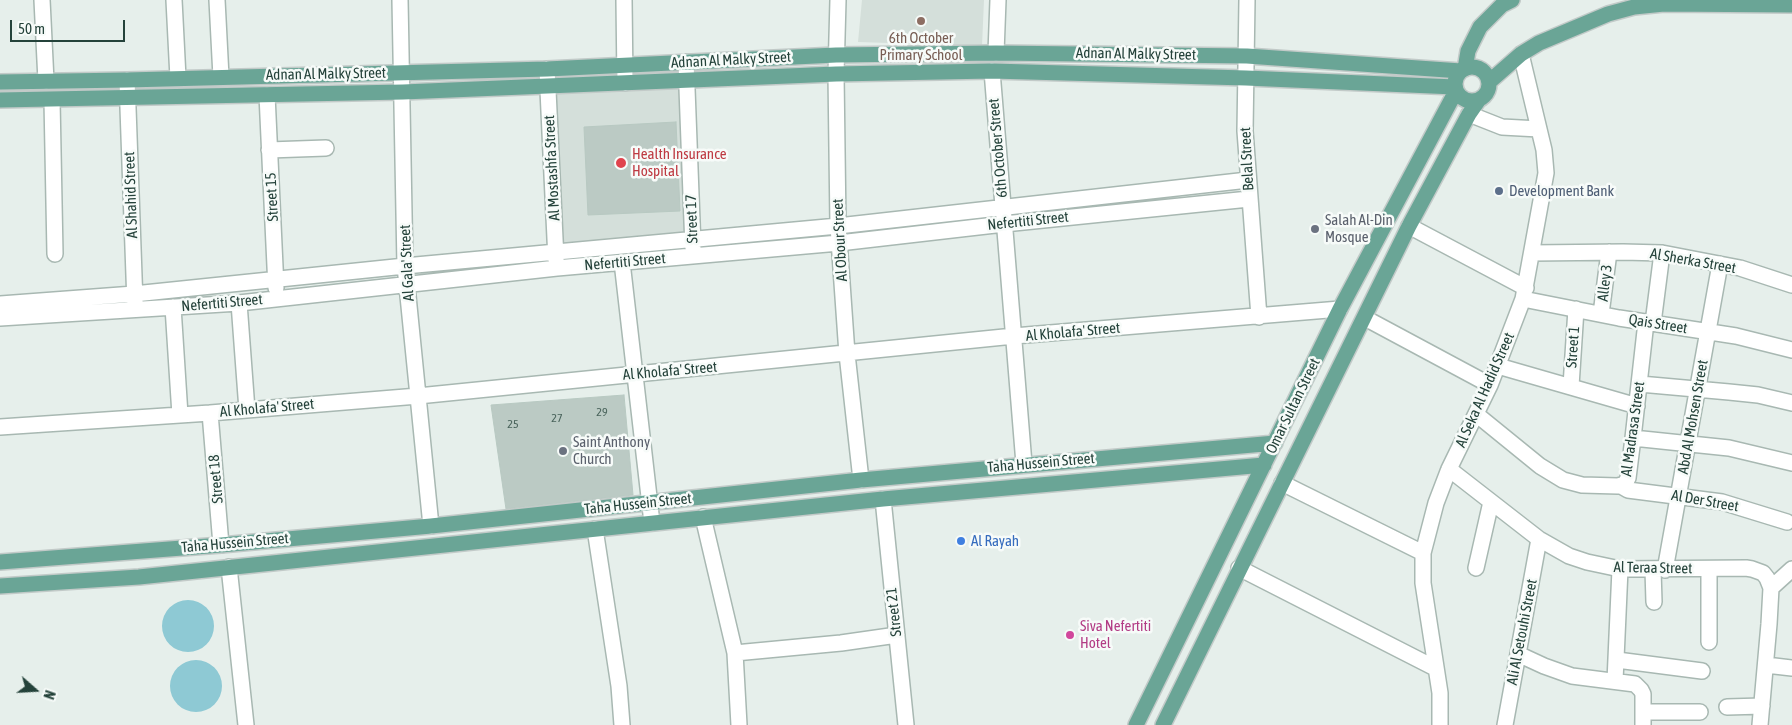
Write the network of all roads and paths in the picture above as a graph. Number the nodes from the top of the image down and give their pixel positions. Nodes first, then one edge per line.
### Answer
1 (42, 0) edge
2 (174, 0) edge
3 (217, 0) edge
4 (400, 0) edge
5 (624, 0) edge
6 (838, 0) edge
7 (998, 0) edge
8 (1247, 0) edge
9 (1512, 0) edge
10 (1792, 4) edge
11 (996, 53) junction
12 (1521, 54) junction
13 (836, 55) junction
14 (1247, 56) junction
15 (686, 62) junction
16 (624, 65) junction
17 (548, 69) junction
18 (1463, 70) junction
19 (992, 71) junction
20 (402, 73) junction
21 (836, 74) junction
22 (222, 77) junction
23 (178, 78) junction
24 (1246, 78) junction
25 (127, 80) junction
26 (687, 80) junction
27 (46, 81) junction
28 (0, 82) edge
29 (1489, 82) junction
30 (625, 83) junction
31 (549, 86) junction
32 (1456, 89) junction
33 (402, 92) junction
34 (267, 95) junction
35 (127, 98) junction
36 (0, 100) edge
37 (52, 100) junction
38 (1478, 101) junction
39 (1469, 114) junction
40 (1538, 129) junction
41 (326, 148) dead end
42 (269, 150) junction
43 (1248, 180) junction
44 (1249, 199) junction
45 (1003, 207) junction
46 (1004, 224) junction
47 (838, 226) junction
48 (1409, 226) junction
49 (693, 239) junction
50 (839, 243) junction
51 (556, 252) junction
52 (1609, 252) junction
53 (1532, 253) junction
54 (1662, 253) junction
55 (55, 254) dead end
56 (694, 256) junction
57 (622, 262) junction
58 (1720, 264) junction
59 (405, 266) junction
60 (557, 268) junction
61 (275, 280) junction
62 (407, 283) junction
63 (1792, 286) edge
64 (1525, 293) junction
65 (134, 294) junction
66 (276, 299) junction
67 (239, 303) junction
68 (0, 304) edge
69 (173, 308) junction
70 (1340, 309) junction
71 (1576, 309) junction
72 (135, 310) junction
73 (1601, 314) junction
74 (1259, 317) junction
75 (0, 318) edge
76 (1365, 318) junction
77 (1650, 322) junction
78 (1708, 332) junction
79 (1014, 336) junction
80 (1792, 350) edge
81 (847, 354) junction
82 (1498, 366) junction
83 (635, 374) junction
84 (1490, 384) junction
85 (1640, 384) junction
86 (1571, 386) junction
87 (1698, 390) junction
88 (418, 396) junction
89 (1792, 403) edge
90 (1637, 406) junction
91 (247, 410) junction
92 (210, 413) junction
93 (1476, 414) junction
94 (180, 415) junction
95 (0, 427) edge
96 (1633, 438) junction
97 (1275, 443) junction
98 (1688, 444) junction
99 (1239, 446) junction
100 (1792, 463) edge
101 (1024, 464) junction
102 (1264, 465) junction
103 (1241, 467) junction
104 (1449, 469) junction
105 (861, 480) junction
106 (1282, 483) junction
107 (1621, 486) junction
108 (1678, 496) junction
109 (883, 499) junction
110 (650, 502) junction
111 (1491, 502) junction
112 (703, 517) junction
113 (1787, 522) dead end
114 (652, 523) junction
115 (431, 526) junction
116 (595, 529) junction
117 (1540, 539) junction
118 (221, 545) junction
119 (1423, 553) junction
120 (0, 562) edge
121 (229, 567) junction
122 (1239, 568) junction
123 (1476, 568) dead end
124 (1620, 569) junction
125 (1709, 569) junction
126 (1792, 569) edge
127 (1659, 570) junction
128 (0, 586) edge
129 (1771, 588) junction
130 (1654, 602) dead end
131 (897, 635) junction
132 (1709, 642) dead end
133 (735, 653) junction
134 (1518, 654) junction
135 (1617, 660) junction
136 (1766, 665) junction
137 (1435, 668) junction
138 (1792, 668) edge
139 (1702, 670) dead end
140 (1615, 682) junction
141 (1762, 706) junction
142 (1727, 707) dead end
143 (1700, 712) dead end
144 (1643, 719) edge
145 (246, 725) edge
146 (622, 725) edge
147 (739, 725) edge
148 (906, 725) edge
149 (1136, 725) edge
150 (1163, 725) edge
151 (1440, 725) edge
152 (1505, 725) edge
153 (1760, 725) edge

1 - 27 street
2 - 23 street
3 - 22 street
4 - 20 street, Al Gala' Street
5 - 16 street
6 - 13 street, Al Obour Street
7 - 11 street
8 - 14 street, Belal Street
9 - 18 main road
10 - 12 main road
11 - 13 main road, Adnan Al Malky Street
11 - 14 main road, Adnan Al Malky Street
12 - 29 main road
12 - 40 street, Al Seka Al Hadid Street
13 - 15 main road, Adnan Al Malky Street
13 - 21 street, Al Obour Street
14 - 18 main road, Adnan Al Malky Street
14 - 24 street, Belal Street
15 - 16 main road, Adnan Al Malky Street
15 - 26 street, Street 17
16 - 17 main road, Adnan Al Malky Street
16 - 30 street
17 - 20 main road, Adnan Al Malky Street
17 - 31 street, Al Mostashfa Street
18 - 29 main road
18 - 32 main road
19 - 21 main road, Adnan Al Malky Street
19 - 24 main road, Adnan Al Malky Street
19 - 45 street, 6th October Street
20 - 22 main road, Adnan Al Malky Street
20 - 33 street, Al Gala' Street
21 - 26 main road, Adnan Al Malky Street
21 - 47 street, Al Obour Street
22 - 23 main road, Adnan Al Malky Street
23 - 25 main road, Adnan Al Malky Street
24 - 32 main road, Adnan Al Malky Street
24 - 43 street, Belal Street
25 - 27 main road, Adnan Al Malky Street
25 - 35 street, Al Shahid Street
26 - 30 main road, Adnan Al Malky Street
26 - 49 street, Street 17
27 - 28 main road, Adnan Al Malky Street
29 - 38 main road
30 - 31 main road, Adnan Al Malky Street
31 - 33 main road, Adnan Al Malky Street
31 - 51 street, Al Mostashfa Street
32 - 38 main road
32 - 70 main road, Omar Sultan Street
33 - 34 main road, Adnan Al Malky Street
33 - 59 street, Al Gala' Street
34 - 35 main road, Adnan Al Malky Street
34 - 42 street, Street 15
35 - 37 main road, Adnan Al Malky Street
35 - 65 street, Al Shahid Street
36 - 37 main road, Adnan Al Malky Street
37 - 55 street
38 - 39 main road, Omar Sultan Street
39 - 40 street
39 - 48 main road, Omar Sultan Street
40 - 53 street, Al Seka Al Hadid Street
41 - 42 street
42 - 61 street, Street 15
43 - 44 street, Belal Street
43 - 45 street, Nefertiti Street
44 - 46 street, Nefertiti Street
44 - 74 street, Belal Street
45 - 46 street, 6th October Street
45 - 47 street, Nefertiti Street
46 - 50 street, Nefertiti Street
46 - 79 street, 6th October Street
47 - 49 street, Nefertiti Street
47 - 50 street, Al Obour Street
48 - 64 street, Qais Street
48 - 76 main road, Omar Sultan Street
49 - 51 street, Nefertiti Street
49 - 56 street, Street 17
50 - 56 street, Nefertiti Street
50 - 81 street, Al Obour Street
51 - 59 street, Nefertiti Street
51 - 60 street, Al Mostashfa Street
52 - 53 street, Al Sherka Street
52 - 54 street, Al Sherka Street
52 - 73 street, Alley 3
53 - 64 street, Al Seka Al Hadid Street
54 - 58 street, Al Sherka Street
54 - 77 street, Al Madrasa Street
56 - 57 street, Nefertiti Street
57 - 60 street, Nefertiti Street
57 - 83 street
58 - 63 street, Al Sherka Street
58 - 78 street, Abd Al Mohsen Street
59 - 61 street, Nefertiti Street
59 - 62 street, Al Gala' Street
60 - 62 street, Nefertiti Street
61 - 65 street, Nefertiti Street
61 - 66 street, Street 15
62 - 66 street, Nefertiti Street
62 - 88 street, Al Gala' Street
64 - 71 street, Qais Street
64 - 82 street, Al Seka Al Hadid Street
65 - 68 street, Nefertiti Street
65 - 72 street, Al Shahid Street
66 - 67 street, Nefertiti Street
67 - 69 street, Nefertiti Street
67 - 91 street
69 - 72 street, Nefertiti Street
69 - 94 street
70 - 74 street, Al Kholafa' Street
70 - 97 main road, Omar Sultan Street
71 - 73 street, Qais Street
71 - 86 street, Street 1
72 - 75 street, Nefertiti Street
73 - 77 street, Qais Street
74 - 79 street, Al Kholafa' Street
76 - 84 street
76 - 106 main road, Omar Sultan Street
77 - 78 street, Qais Street
77 - 85 street, Al Madrasa Street
78 - 80 street, Qais Street
78 - 87 street, Abd Al Mohsen Street
79 - 81 street, Al Kholafa' Street
79 - 101 street, 6th October Street
81 - 83 street, Al Kholafa' Street
81 - 105 street, Al Obour Street
82 - 84 street, Al Seka Al Hadid Street
82 - 86 street
83 - 88 street, Al Kholafa' Street
83 - 110 street
84 - 93 street, Al Seka Al Hadid Street
85 - 87 street
85 - 90 street, Al Madrasa Street
86 - 90 street
87 - 89 street
87 - 98 street, Abd Al Mohsen Street
88 - 91 street, Al Kholafa' Street
88 - 115 street, Al Gala' Street
90 - 96 street, Al Madrasa Street
91 - 92 street, Al Kholafa' Street
92 - 94 street, Al Kholafa' Street
92 - 118 street, Street 18
93 - 104 street, Al Seka Al Hadid Street
93 - 107 street, Al Madrasa Street
94 - 95 street, Al Kholafa' Street
96 - 98 street
96 - 107 street, Al Madrasa Street
97 - 99 main road, Taha Hussein Street
97 - 102 main road, Omar Sultan Street
98 - 100 street
98 - 108 street, Abd Al Mohsen Street
99 - 101 main road, Taha Hussein Street
99 - 103 main road
101 - 105 main road, Taha Hussein Street
102 - 103 main road, Taha Hussein Street
102 - 149 main road, Omar Sultan Street
103 - 109 main road, Taha Hussein Street
104 - 111 street, Al Teraa Street
104 - 119 street, Al Seka Al Hadid Street
105 - 110 main road, Taha Hussein Street
106 - 119 street
106 - 122 main road, Omar Sultan Street
107 - 108 street, Al Der Street
108 - 113 street, Al Der Street
108 - 127 street, Abd Al Mohsen Street
109 - 112 main road, Taha Hussein Street
109 - 131 street, Street 21
110 - 114 street
110 - 115 main road, Taha Hussein Street
111 - 117 street, Al Teraa Street
111 - 123 street
112 - 114 main road, Taha Hussein Street
112 - 133 street
114 - 116 main road, Taha Hussein Street
115 - 118 main road, Taha Hussein Street
116 - 121 main road, Taha Hussein Street
116 - 146 street
117 - 124 street, Al Teraa Street
117 - 134 street, Ali Al Setouhi Street
118 - 120 main road, Taha Hussein Street
119 - 137 street, Al Seka Al Hadid Street
121 - 128 main road, Taha Hussein Street
121 - 145 street
122 - 137 street
122 - 150 main road, Omar Sultan Street
124 - 127 street, Al Teraa Street
124 - 135 street
125 - 127 street, Al Teraa Street
125 - 129 street, Al Teraa Street
125 - 132 street
126 - 129 street
127 - 130 street, Abd Al Mohsen Street
129 - 136 street
131 - 133 street
131 - 148 street, Street 21
133 - 147 street
134 - 140 street
134 - 152 street, Ali Al Setouhi Street
135 - 139 street
135 - 140 street
136 - 138 street
136 - 141 street
137 - 151 street, Al Seka Al Hadid Street
140 - 144 street
141 - 142 street
141 - 153 street
143 - 144 street

